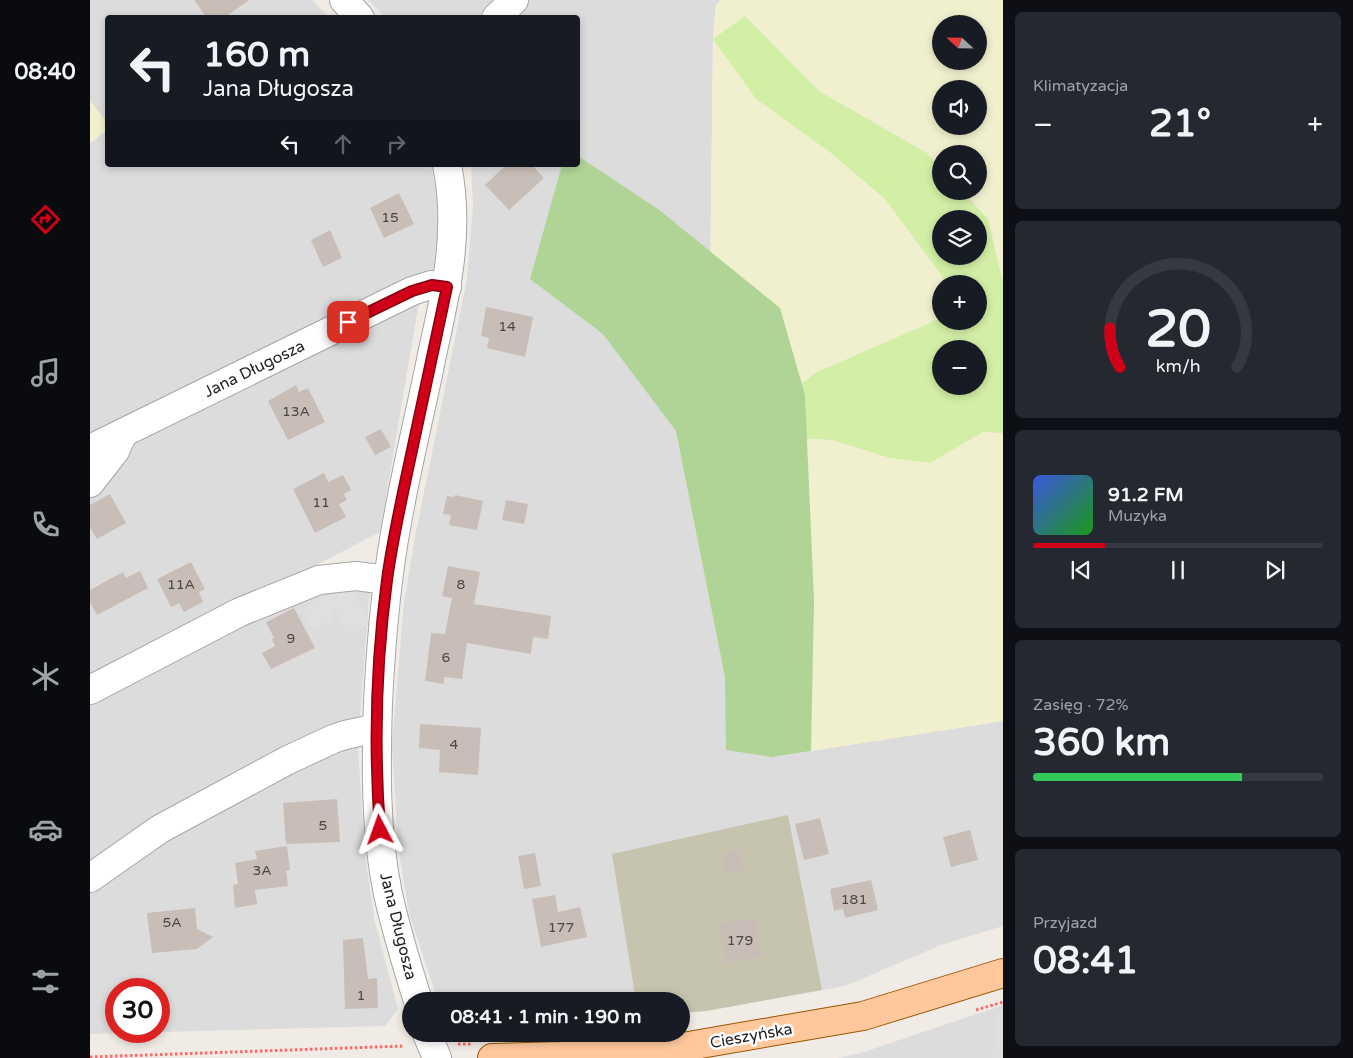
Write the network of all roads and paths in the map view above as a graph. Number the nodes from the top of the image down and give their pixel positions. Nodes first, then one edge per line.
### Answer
1 (344, 0) edge
2 (514, 0) edge
3 (357, 15) edge
4 (499, 15) edge
5 (447, 167) edge
6 (447, 287) junction
7 (123, 433) junction
8 (90, 449) edge
9 (90, 483) edge
10 (387, 580) junction
11 (90, 690) edge
12 (377, 728) junction
13 (90, 878) edge
14 (1003, 973) edge
15 (416, 992) edge
16 (432, 1046) edge
17 (486, 1051) edge
18 (90, 1056) edge

1 - 3 street
2 - 4 street
5 - 6 street, Jana Długosza
6 - 7 street, Jana Długosza
6 - 10 street, Jana Długosza
7 - 8 street, Jana Długosza
7 - 9 street
10 - 11 street
10 - 12 street, Jana Długosza
12 - 13 street
12 - 15 street, Jana Długosza
14 - 17 main road, Cieszyńska
16 - 17 path
16 - 18 path

